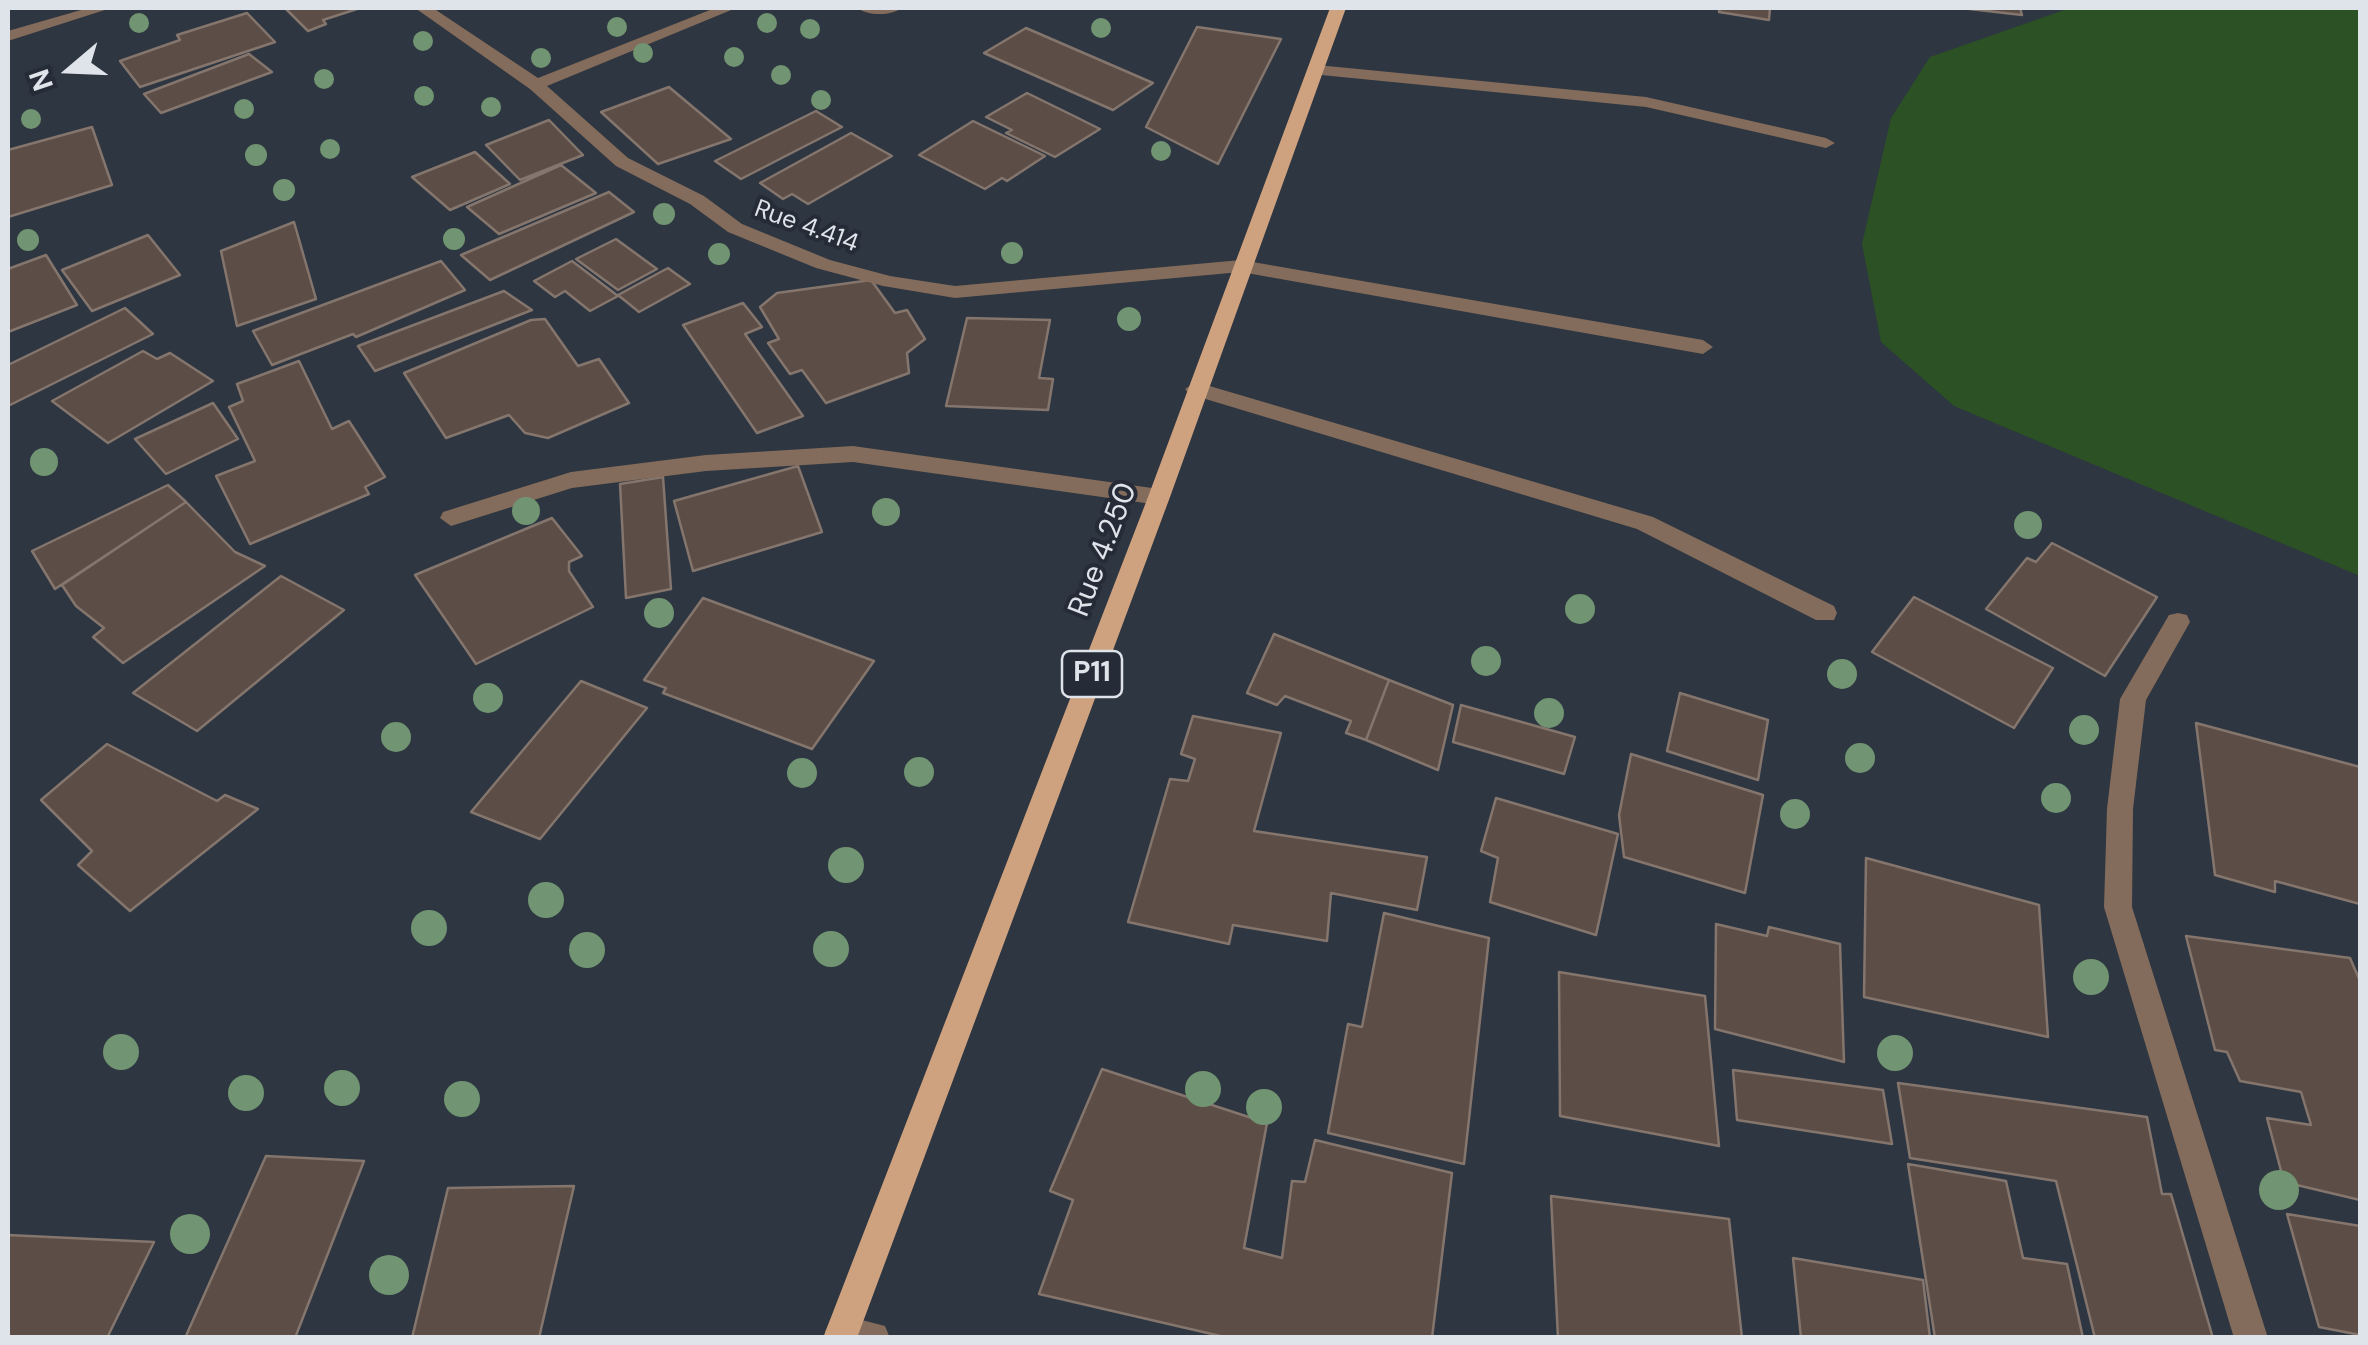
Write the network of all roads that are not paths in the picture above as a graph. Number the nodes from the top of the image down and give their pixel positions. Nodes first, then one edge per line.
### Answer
1 (103, 8) edge
2 (422, 8) edge
3 (728, 8) edge
4 (866, 8) edge
5 (892, 8) edge
6 (1338, 8) edge
7 (8, 36) edge
8 (1317, 70) junction
9 (536, 85) junction
10 (1826, 143) dead end
11 (1242, 266) junction
12 (1703, 347) dead end
13 (1196, 390) junction
14 (1159, 498) junction
15 (451, 518) dead end
16 (1825, 613) dead end
17 (2178, 622) dead end
18 (852, 1336) edge
19 (2251, 1338) edge

1 - 7 street
2 - 9 street, Rue 4.414
3 - 9 street
4 - 5 street
6 - 8 main road, Rue 4.250 / P11
8 - 10 street
8 - 11 main road, Rue 4.250 / P11
9 - 11 street, Rue 4.414
11 - 12 street, Rue 4.414
11 - 13 main road, Rue 4.250 / P11
13 - 14 main road, Rue 4.250 / P11
13 - 16 street
14 - 15 street
14 - 18 main road, Rue 4.250 / P11
17 - 19 street

